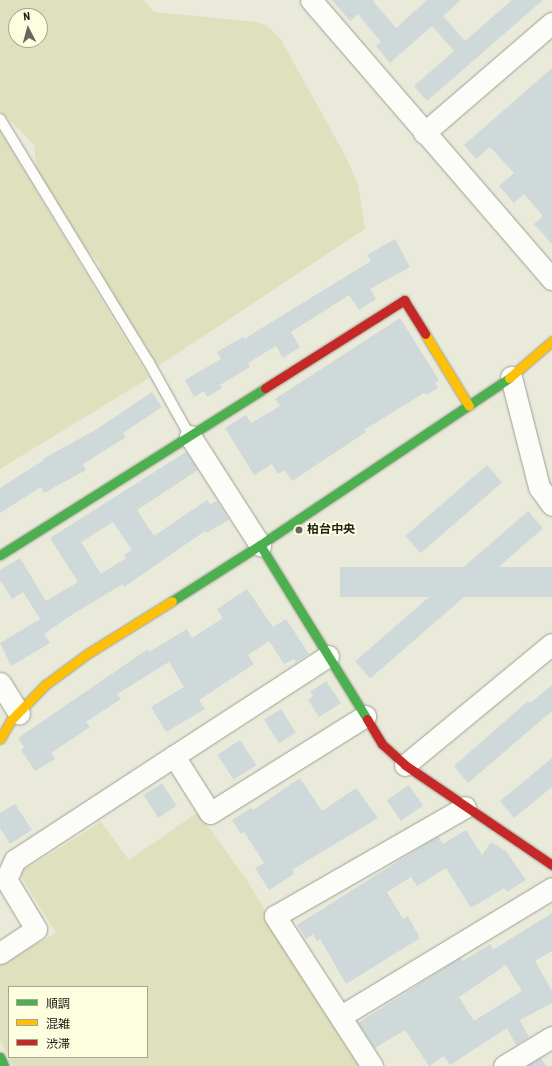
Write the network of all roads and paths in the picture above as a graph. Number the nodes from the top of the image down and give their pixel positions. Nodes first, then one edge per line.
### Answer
1 (311, 0) edge
2 (552, 23) edge
3 (0, 118) edge
4 (424, 133) junction
5 (552, 279) edge
6 (552, 342) edge
7 (511, 377) junction
8 (469, 406) junction
9 (190, 436) junction
10 (552, 505) edge
11 (260, 545) junction
12 (0, 555) edge
13 (552, 644) edge
14 (328, 656) junction
15 (0, 683) edge
16 (18, 713) junction
17 (365, 716) junction
18 (0, 739) edge
19 (174, 756) junction
20 (405, 765) junction
21 (465, 806) junction
22 (552, 866) edge
23 (552, 888) edge
24 (0, 953) edge
25 (341, 1016) junction
26 (551, 1039) edge
27 (0, 1057) edge
28 (4, 1066) edge
29 (372, 1066) edge
30 (504, 1066) edge

1 - 4 street
2 - 4 street
3 - 9 lane
4 - 5 street
6 - 7 street
7 - 8 street
7 - 10 street
8 - 9 street
8 - 11 street
9 - 11 street
9 - 12 street
11 - 14 street
11 - 16 street
13 - 20 street
14 - 17 street
14 - 19 street
15 - 16 street
16 - 18 street
17 - 19 street
17 - 20 street
19 - 24 street
20 - 21 street
21 - 22 street
21 - 25 street
23 - 25 street
25 - 29 street
26 - 30 street
27 - 28 street

